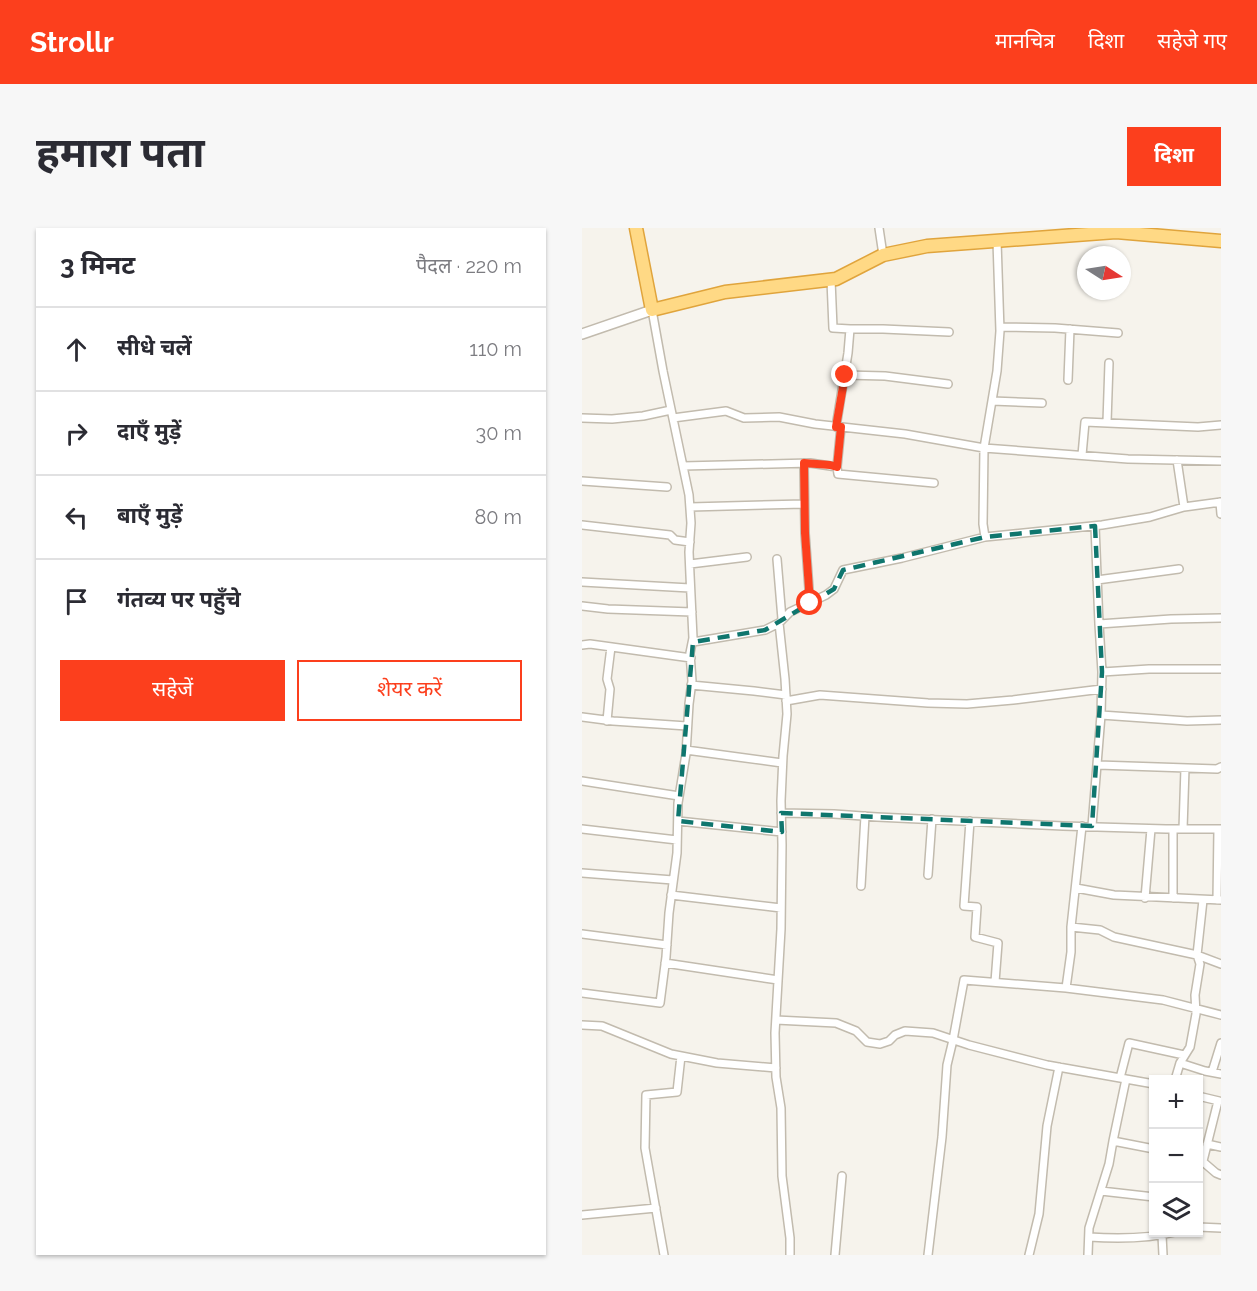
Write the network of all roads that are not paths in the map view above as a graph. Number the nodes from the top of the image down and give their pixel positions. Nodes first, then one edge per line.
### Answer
1 (636, 228) edge
2 (879, 228) edge
3 (997, 241) junction
4 (1221, 241) edge
5 (884, 255) junction
6 (831, 280) junction
7 (652, 310) junction
8 (1000, 327) junction
9 (850, 329) junction
10 (1070, 329) junction
11 (950, 332) dead end
12 (1119, 333) dead end
13 (582, 334) edge
14 (1109, 363) dead end
15 (845, 375) junction
16 (1068, 380) dead end
17 (948, 384) dead end
18 (992, 402) junction
19 (1042, 403) dead end
20 (672, 414) junction
21 (582, 418) edge
22 (1107, 422) junction
23 (1221, 425) edge
24 (839, 427) junction
25 (984, 448) junction
26 (1082, 455) junction
27 (1177, 460) junction
28 (1221, 461) edge
29 (804, 463) junction
30 (683, 466) junction
31 (837, 467) junction
32 (582, 481) edge
33 (934, 483) dead end
34 (667, 487) dead end
35 (1221, 502) edge
36 (804, 504) junction
37 (690, 507) junction
38 (1184, 507) junction
39 (1221, 514) edge
40 (582, 525) edge
41 (1095, 526) junction
42 (985, 537) junction
43 (690, 542) junction
44 (747, 557) dead end
45 (777, 559) dead end
46 (690, 564) junction
47 (1179, 568) dead end
48 (1097, 580) junction
49 (582, 582) edge
50 (690, 588) junction
51 (810, 603) junction
52 (582, 606) edge
53 (692, 612) junction
54 (1221, 618) edge
55 (781, 621) junction
56 (1099, 624) junction
57 (693, 642) junction
58 (582, 645) edge
59 (611, 647) junction
60 (691, 658) junction
61 (1221, 669) edge
62 (1102, 672) junction
63 (691, 685) junction
64 (1102, 689) junction
65 (786, 698) junction
66 (1101, 715) junction
67 (582, 717) edge
68 (607, 720) junction
69 (1221, 720) edge
70 (687, 726) junction
71 (686, 750) junction
72 (782, 763) junction
73 (1098, 765) junction
74 (1221, 767) edge
75 (1185, 768) junction
76 (582, 781) edge
77 (679, 796) junction
78 (781, 813) junction
79 (865, 816) junction
80 (932, 819) junction
81 (678, 821) junction
82 (970, 821) junction
83 (1082, 826) junction
84 (1092, 826) junction
85 (582, 829) edge
86 (1151, 829) junction
87 (1173, 829) junction
88 (1183, 829) junction
89 (1220, 829) edge
90 (782, 832) junction
91 (677, 840) junction
92 (582, 873) edge
93 (928, 875) dead end
94 (673, 880) junction
95 (861, 886) dead end
96 (1076, 888) junction
97 (671, 895) junction
98 (1145, 897) junction
99 (1173, 898) junction
100 (1203, 900) junction
101 (1219, 900) edge
102 (781, 908) junction
103 (1071, 927) junction
104 (582, 934) edge
105 (667, 945) junction
106 (1197, 955) junction
107 (665, 963) junction
108 (1221, 963) edge
109 (778, 980) junction
110 (995, 982) junction
111 (1066, 988) junction
112 (582, 993) edge
113 (1196, 1008) junction
114 (1221, 1015) edge
115 (776, 1020) junction
116 (582, 1025) edge
117 (953, 1040) junction
118 (1221, 1043) edge
119 (681, 1056) junction
120 (1184, 1056) junction
121 (1180, 1063) junction
122 (1059, 1067) junction
123 (776, 1068) junction
124 (1212, 1072) junction
125 (1221, 1074) edge
126 (1176, 1075) edge
127 (1123, 1078) junction
128 (1149, 1083) edge
129 (1203, 1097) edge
130 (1219, 1101) edge
131 (1113, 1141) junction
132 (1207, 1144) junction
133 (1221, 1147) edge
134 (1149, 1148) edge
135 (1203, 1161) edge
136 (1203, 1163) edge
137 (1221, 1174) edge
138 (842, 1176) dead end
139 (1101, 1191) junction
140 (1149, 1196) edge
141 (656, 1208) junction
142 (582, 1215) edge
143 (1203, 1227) edge
144 (1221, 1228) edge
145 (1149, 1237) edge
146 (1162, 1237) edge
147 (1089, 1238) junction
148 (664, 1255) edge
149 (780, 1255) edge
150 (792, 1255) edge
151 (835, 1255) edge
152 (928, 1255) edge
153 (1029, 1255) edge
154 (1089, 1255) edge
155 (1163, 1255) edge

1 - 7 highway
2 - 5 street
3 - 4 highway
3 - 5 highway
3 - 8 street
5 - 6 highway
6 - 7 highway
6 - 9 street
7 - 13 street
7 - 20 street
8 - 10 street
8 - 18 street
9 - 11 street
9 - 15 street
10 - 12 street
10 - 16 street
14 - 22 street
15 - 17 street
15 - 24 street
18 - 19 street
18 - 25 street
20 - 21 street
20 - 24 street
20 - 30 street
22 - 23 street
22 - 26 street
24 - 25 street
24 - 31 street
25 - 26 street
25 - 42 street
26 - 27 street
27 - 28 street
27 - 38 street
29 - 30 street
29 - 31 street
29 - 36 street
30 - 37 street
31 - 33 street
32 - 34 street
35 - 38 street
35 - 39 street
36 - 37 street
36 - 51 street
37 - 43 street
38 - 41 street
40 - 43 street
41 - 42 street
41 - 48 street
42 - 51 street
43 - 46 street
44 - 46 street
45 - 55 street
46 - 50 street
47 - 48 street
48 - 56 street
49 - 50 street
50 - 53 street
51 - 55 street
52 - 53 street
53 - 57 street
54 - 56 street
55 - 57 street
55 - 65 street
56 - 62 street
57 - 60 street
58 - 59 street
59 - 60 street
59 - 68 street
60 - 63 street
61 - 62 street
62 - 64 street
63 - 65 street
63 - 70 street
64 - 65 street
64 - 66 street
65 - 72 street
66 - 69 street
66 - 73 street
67 - 68 street
68 - 70 street
70 - 71 street
71 - 72 street
71 - 77 street
72 - 78 street
73 - 75 street
73 - 84 street
74 - 75 street
75 - 88 street
76 - 77 street
77 - 81 street
78 - 79 street
78 - 90 street
79 - 80 street
79 - 95 street
80 - 82 street
80 - 93 street
81 - 90 street
81 - 91 street
82 - 83 street
82 - 110 street
83 - 84 street
83 - 96 street
84 - 86 street
85 - 91 street
86 - 87 street
86 - 98 street
87 - 88 street
87 - 99 street
88 - 89 street
89 - 101 street
90 - 102 street
91 - 94 street
92 - 94 street
94 - 97 street
96 - 98 street
96 - 103 street
97 - 102 street
97 - 105 street
98 - 99 street
99 - 100 street
100 - 101 street
100 - 106 street
102 - 109 street
103 - 106 street
103 - 111 street
104 - 105 street
105 - 107 street
106 - 108 street
106 - 113 street
107 - 109 street
107 - 112 street
109 - 115 street
110 - 111 street
110 - 117 street
111 - 113 street
113 - 114 street
113 - 120 street
115 - 117 street
115 - 123 street
116 - 119 street
117 - 122 street
117 - 152 street
118 - 124 street
119 - 123 street
119 - 141 street
120 - 121 street
120 - 127 street
121 - 124 street
121 - 126 street
122 - 127 street
122 - 153 street
123 - 150 street
124 - 125 street
127 - 128 street
127 - 131 street
129 - 130 street
130 - 132 street
131 - 134 street
131 - 139 street
132 - 133 street
132 - 135 street
136 - 137 street
138 - 151 street
139 - 140 street
139 - 147 street
141 - 142 street
141 - 148 street
143 - 144 street
145 - 147 street
146 - 155 street
147 - 154 street
149 - 150 street

